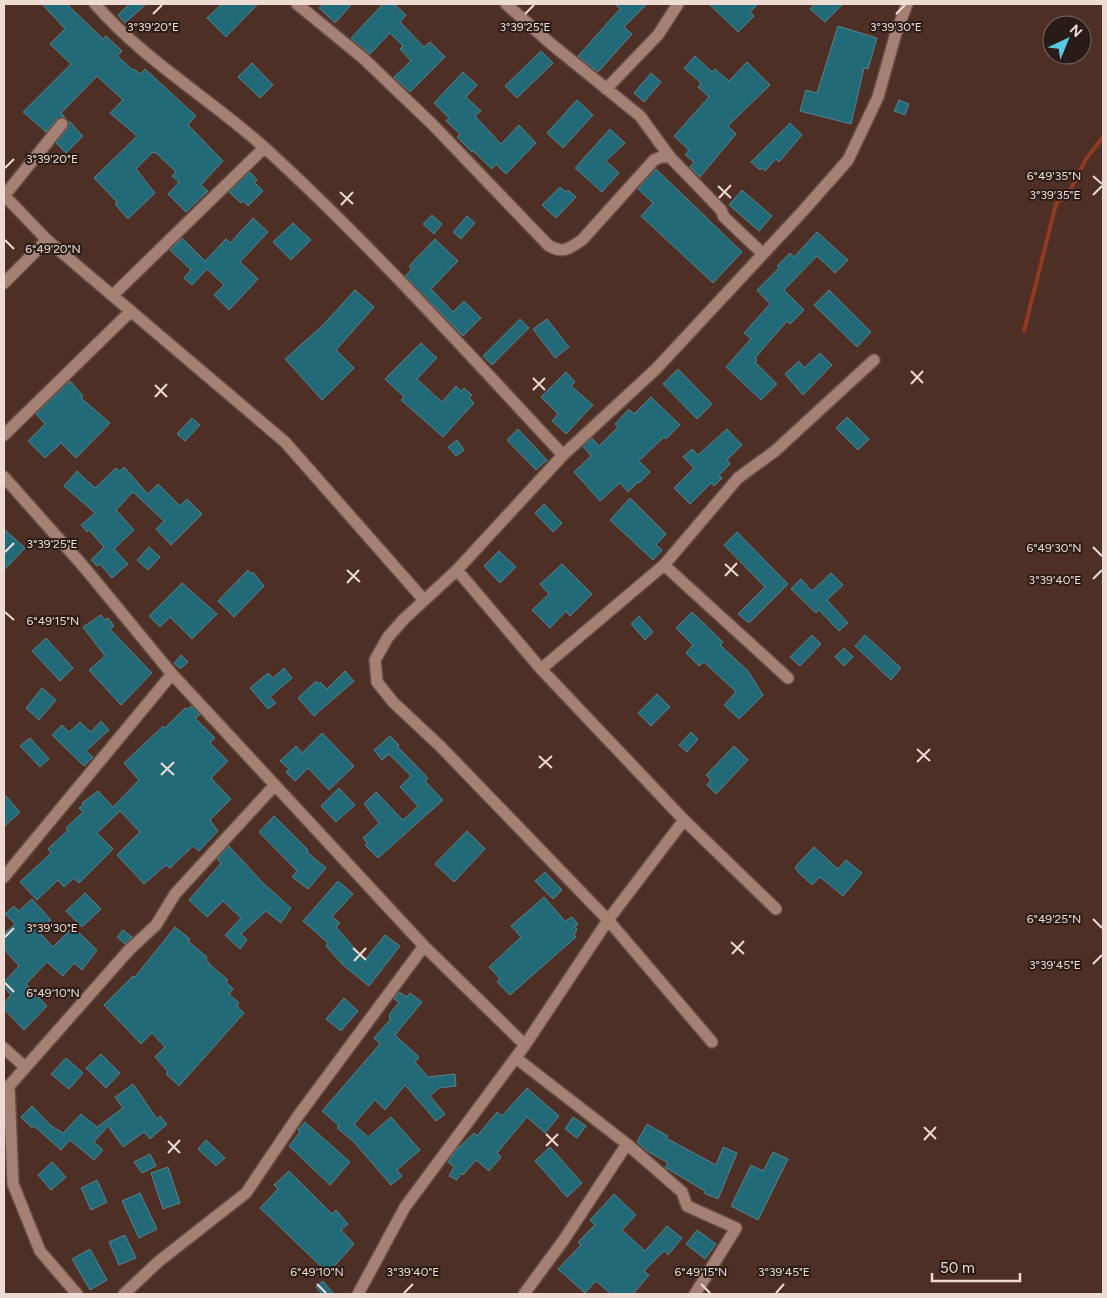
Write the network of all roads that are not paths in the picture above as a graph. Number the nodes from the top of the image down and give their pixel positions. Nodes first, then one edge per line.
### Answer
1 (95, 4) edge
2 (297, 4) edge
3 (506, 4) edge
4 (678, 4) edge
5 (907, 4) edge
6 (606, 89) junction
7 (62, 124) dead end
8 (264, 148) junction
9 (670, 157) junction
10 (4, 195) edge
11 (47, 240) junction
12 (763, 254) junction
13 (4, 283) edge
14 (113, 295) junction
15 (131, 312) junction
16 (874, 360) dead end
17 (4, 435) edge
18 (563, 455) junction
19 (4, 477) edge
20 (664, 565) junction
21 (457, 570) junction
22 (424, 600) junction
23 (541, 669) junction
24 (172, 674) junction
25 (788, 678) dead end
26 (275, 786) junction
27 (684, 820) junction
28 (4, 877) edge
29 (776, 909) dead end
30 (608, 920) junction
31 (424, 946) junction
32 (712, 1042) dead end
33 (525, 1045) junction
34 (4, 1048) edge
35 (516, 1058) junction
36 (25, 1067) junction
37 (627, 1144) junction
38 (77, 1294) edge
39 (124, 1294) edge
40 (358, 1294) edge
41 (524, 1294) edge
42 (695, 1294) edge

1 - 8 street
2 - 9 street
3 - 6 street
4 - 6 street
5 - 12 street
6 - 9 street
7 - 10 street
8 - 14 street
8 - 18 street
9 - 12 street
10 - 11 street
11 - 13 street
11 - 14 street
12 - 18 street
14 - 15 street
15 - 17 street
15 - 22 street
16 - 20 street
18 - 21 street
19 - 24 street
20 - 23 street
20 - 25 street
21 - 22 street
21 - 23 street
22 - 30 street
23 - 27 street
24 - 26 street
24 - 28 street
26 - 31 street
26 - 36 street
27 - 29 street
27 - 30 street
30 - 32 street
30 - 33 street
31 - 33 street
31 - 39 street
33 - 35 street
34 - 36 street
35 - 37 street
35 - 40 street
36 - 38 street
37 - 41 street
37 - 42 street

